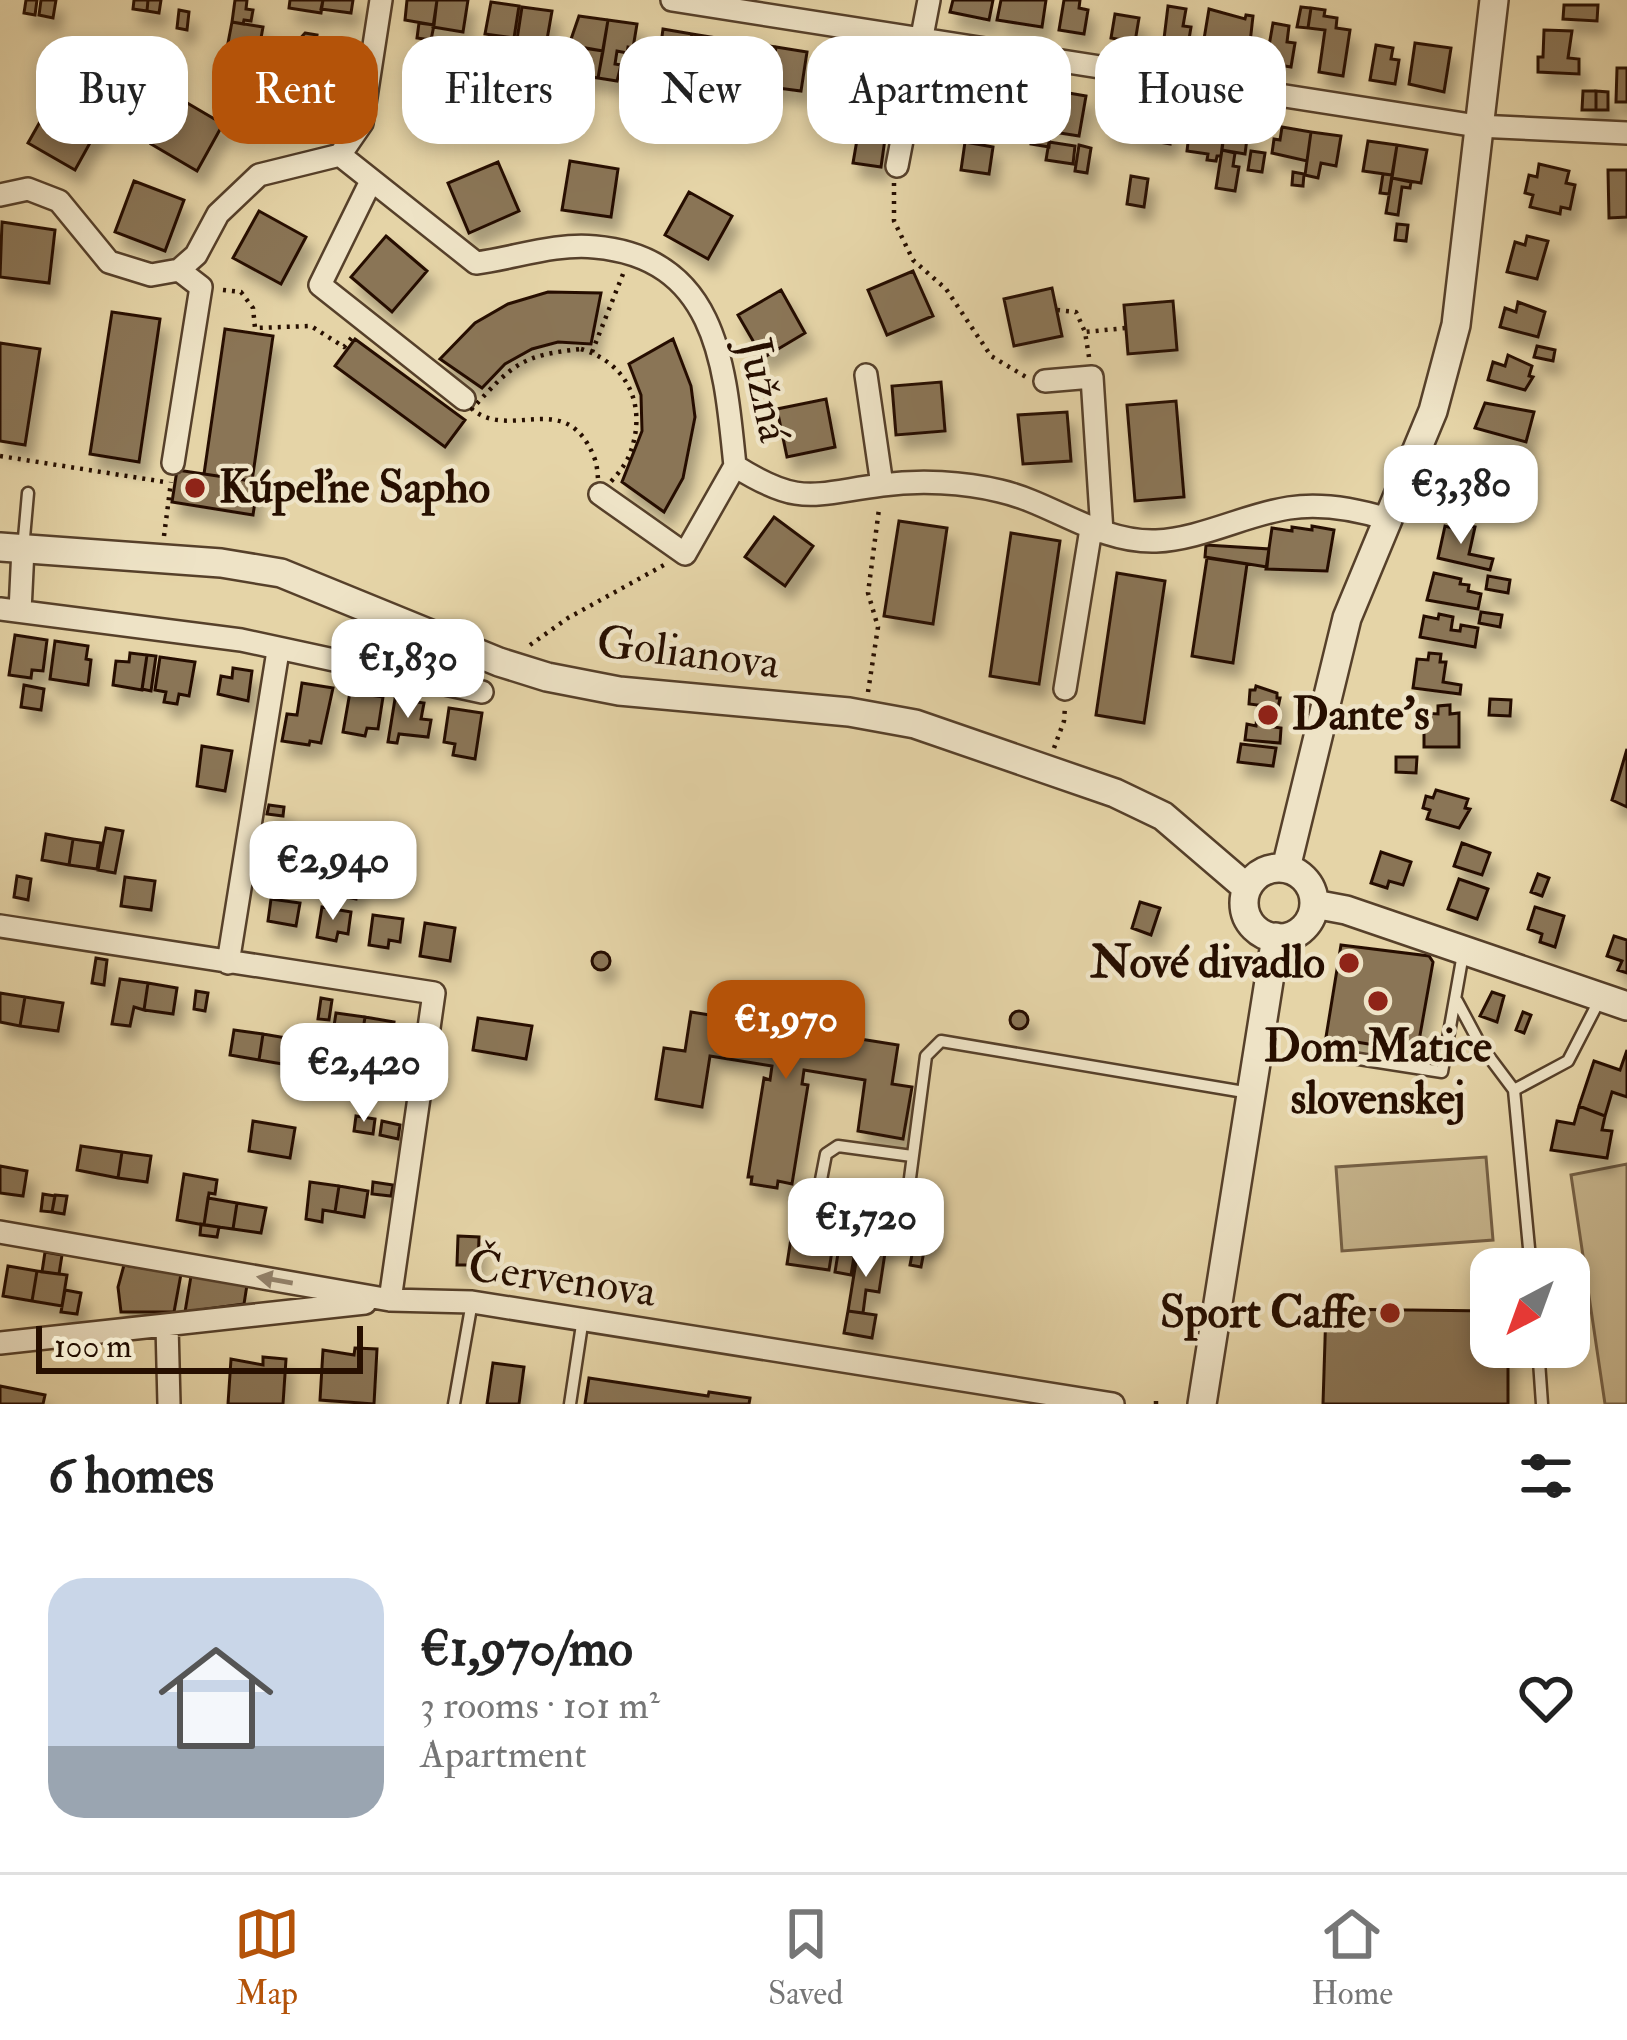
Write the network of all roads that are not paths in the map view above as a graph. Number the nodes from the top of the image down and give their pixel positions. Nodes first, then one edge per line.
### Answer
1 (381, 0) edge
2 (673, 0) edge
3 (929, 0) edge
4 (1494, 0) edge
5 (896, 36) edge
6 (922, 36) edge
7 (1071, 63) edge
8 (1478, 126) junction
9 (1627, 134) edge
10 (901, 144) edge
11 (340, 155) junction
12 (897, 166) road end
13 (371, 181) junction
14 (0, 195) edge
15 (179, 270) junction
16 (866, 376) dead end
17 (1045, 381) road end
18 (464, 399) dead end
19 (735, 466) junction
20 (172, 473) road end
21 (882, 485) junction
22 (28, 493) dead end
23 (600, 494) road end
24 (1387, 519) junction
25 (1096, 530) junction
26 (11, 548) edge
27 (10, 610) edge
28 (278, 651) junction
29 (1065, 689) road end
30 (482, 692) dead end
31 (1286, 868) junction
32 (1247, 888) junction
33 (1314, 904) junction
34 (0, 926) edge
35 (1276, 938) junction
36 (1464, 951) junction
37 (228, 963) junction
38 (1457, 1001) junction
39 (1614, 1002) edge
40 (1328, 1054) dead end
41 (1514, 1090) junction
42 (1254, 1093) junction
43 (912, 1156) junction
44 (0, 1232) edge
45 (1529, 1248) edge
46 (390, 1300) junction
47 (472, 1302) junction
48 (583, 1318) junction
49 (167, 1325) junction
50 (0, 1343) edge
51 (1539, 1368) edge
52 (169, 1404) edge
53 (454, 1404) edge
54 (570, 1404) edge
55 (1113, 1404) edge
56 (1202, 1404) edge
57 (1542, 1404) edge

1 - 11 street
2 - 5 street
3 - 6 street
4 - 8 street
7 - 8 street
8 - 9 street
8 - 24 street
10 - 12 street
11 - 13 street, Južná
11 - 15 street
13 - 18 street
13 - 19 street, Južná
14 - 15 street
15 - 20 street
16 - 21 street
17 - 25 street
19 - 21 street, Južná
19 - 23 street
21 - 25 street, Južná
22 - 26 lane
24 - 25 street, Južná
24 - 31 street
25 - 29 street
26 - 27 street
26 - 32 street, Golianova
27 - 28 street
28 - 30 street
28 - 37 street
31 - 32 street
31 - 33 street
32 - 35 street
33 - 35 street
33 - 36 street
34 - 37 street
35 - 42 street
36 - 38 lane
36 - 39 street
37 - 46 street
38 - 40 lane
38 - 41 lane
39 - 41 lane
41 - 45 lane
42 - 43 lane
42 - 56 street
43 - 43 lane
46 -> 44 street, Červenova
46 - 47 street, Červenova
46 - 49 street
47 - 48 street, Červenova
47 - 53 lane
48 - 54 lane
48 - 55 street, Červenova
49 - 50 street
49 - 52 street
51 - 57 lane

